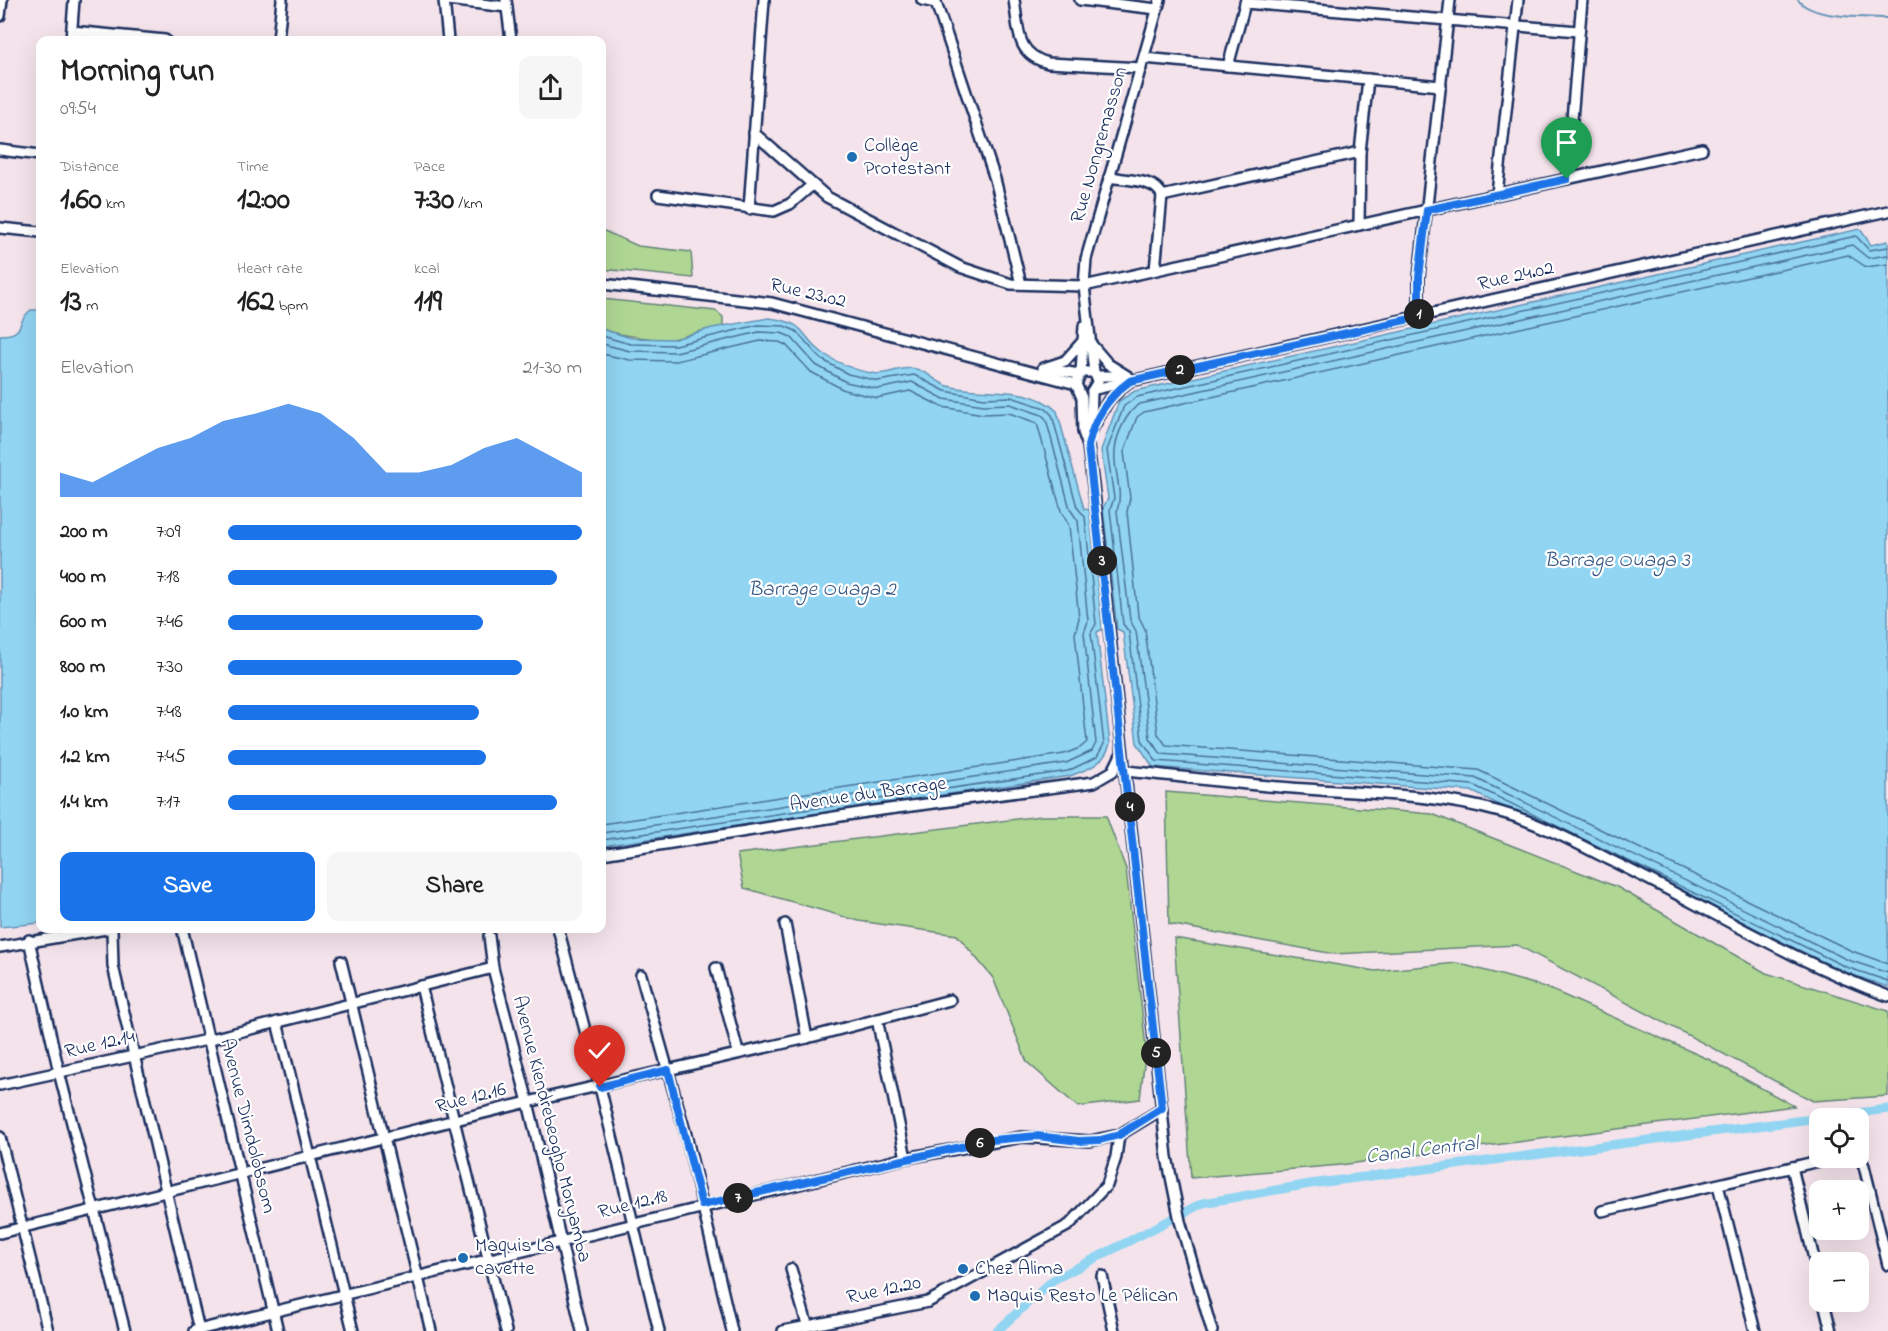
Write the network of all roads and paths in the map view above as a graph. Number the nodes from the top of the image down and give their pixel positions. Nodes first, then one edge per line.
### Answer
1 (2, 0) edge
2 (74, 0) edge
3 (282, 0) edge
4 (445, 0) edge
5 (764, 0) edge
6 (922, 0) edge
7 (1014, 0) edge
8 (1080, 0) edge
9 (1450, 0) edge
10 (1518, 0) edge
11 (1582, 0) edge
12 (935, 2) edge
13 (1245, 2) edge
14 (507, 3) edge
15 (1159, 5) edge
16 (0, 16) edge
17 (1448, 21) junction
18 (1515, 27) junction
19 (1578, 31) junction
20 (71, 36) edge
21 (278, 36) edge
22 (448, 36) edge
23 (511, 36) edge
24 (1144, 58) junction
25 (1228, 66) junction
26 (1141, 68) junction
27 (1368, 79) junction
28 (1441, 86) junction
29 (754, 133) junction
30 (1701, 149) dead end
31 (0, 150) edge
32 (1360, 152) junction
33 (36, 154) edge
34 (1109, 177) junction
35 (1567, 179) junction
36 (811, 186) junction
37 (1497, 194) junction
38 (658, 195) dead end
39 (1162, 196) junction
40 (749, 210) junction
41 (1427, 210) junction
42 (1888, 211) edge
43 (1359, 225) junction
44 (0, 228) edge
45 (36, 232) edge
46 (1155, 270) junction
47 (606, 284) edge
48 (1021, 284) junction
49 (1084, 286) junction
50 (1419, 317) junction
51 (1086, 341) junction
52 (1002, 362) junction
53 (1034, 367) junction
54 (1095, 374) junction
55 (1130, 379) junction
56 (1079, 380) junction
57 (1093, 390) junction
58 (1091, 431) junction
59 (1088, 446) junction
60 (1123, 748) junction
61 (1126, 771) junction
62 (606, 853) edge
63 (785, 924) dead end
64 (77, 933) edge
65 (112, 933) edge
66 (183, 933) edge
67 (559, 933) edge
68 (489, 936) dead end
69 (29, 940) junction
70 (0, 947) edge
71 (341, 961) dead end
72 (493, 968) junction
73 (716, 968) dead end
74 (641, 975) dead end
75 (421, 986) junction
76 (1888, 996) edge
77 (950, 1000) dead end
78 (352, 1005) junction
79 (877, 1019) junction
80 (277, 1022) junction
81 (807, 1038) junction
82 (207, 1040) junction
83 (738, 1052) junction
84 (132, 1056) junction
85 (668, 1070) junction
86 (58, 1072) junction
87 (0, 1085) edge
88 (600, 1087) junction
89 (528, 1102) junction
90 (1162, 1108) junction
91 (455, 1121) junction
92 (1119, 1135) junction
93 (0, 1137) edge
94 (385, 1140) junction
95 (311, 1157) junction
96 (906, 1158) junction
97 (1809, 1163) edge
98 (1792, 1167) junction
99 (1864, 1168) edge
100 (239, 1173) junction
101 (1718, 1185) junction
102 (166, 1192) junction
103 (702, 1205) junction
104 (95, 1210) junction
105 (1602, 1211) dead end
106 (632, 1225) junction
107 (22, 1228) junction
108 (0, 1233) edge
109 (559, 1240) junction
110 (1812, 1252) edge
111 (488, 1259) junction
112 (1888, 1265) edge
113 (791, 1269) dead end
114 (418, 1276) junction
115 (1102, 1276) dead end
116 (344, 1294) junction
117 (274, 1311) junction
118 (1826, 1312) edge
119 (807, 1324) junction
120 (197, 1330) edge
121 (48, 1331) edge
122 (125, 1331) edge
123 (278, 1331) edge
124 (353, 1331) edge
125 (431, 1331) edge
126 (506, 1331) edge
127 (582, 1331) edge
128 (659, 1331) edge
129 (732, 1331) edge
130 (783, 1331) edge
131 (1114, 1331) edge
132 (1212, 1331) edge
133 (1755, 1331) edge
134 (1831, 1331) edge

1 - 16 street
2 - 20 street
3 - 21 street
4 - 14 street
4 - 22 street
5 - 29 street
6 - 12 street
7 - 26 street
8 - 15 street
9 - 17 street
10 - 18 street
11 - 19 street
12 - 48 street
13 - 17 street
13 - 25 street
14 - 23 street
15 - 24 street, Rue Nongremasson
17 - 18 street
17 - 28 street
18 - 19 street
18 - 37 street
19 - 35 street
24 - 25 street
24 - 26 street, Rue Nongremasson
25 - 27 street
26 - 34 street, Rue Nongremasson
27 - 28 street
27 - 32 street
28 - 41 street
29 - 36 street
29 - 40 street
30 - 35 street
31 - 33 street
32 - 39 street
32 - 43 street
34 - 39 street
34 - 49 street, Rue Nongremasson
35 - 37 street
36 - 40 street
36 - 48 street
37 - 41 street
38 - 40 street
39 - 46 street
41 - 43 street
41 - 50 street
42 - 50 street, Rue 24.02
43 - 46 street
44 - 45 street
46 - 49 street
47 - 52 street, Rue 23.02
48 - 49 street
49 - 51 street, Rue Nongremasson
50 - 55 street, Rue 24.02
51 - 53 street
51 - 54 street, Rue Nongremasson
51 - 55 street
51 - 56 street, Rue Nongremasson
52 - 53 street, Rue 23.02
52 - 56 street, Rue 23.02
53 - 56 street, Rue 23.02
54 - 55 street, Rue 24.02
54 - 56 street, Rue 24.02
54 - 57 street, Rue Nongremasson
55 - 57 street, Rue 24.02
55 - 58 street
56 - 57 street, Rue 24.02
56 - 59 street, Rue Nongremasson
57 - 58 street, Rue Nongremasson
58 - 59 street, Rue Nongremasson
59 - 60 street, Rue Nongremasson
60 - 61 street, Rue Nongremasson
60 - 62 street, Avenue du Barrage
61 - 76 street
61 - 90 street, Rue Nongremasson
63 - 81 street
64 - 69 street
65 - 84 street
66 - 82 street, Avenue Dimdolobsom
67 - 88 street
68 - 72 street, Avenue Kiendrebeogho Moryamba
69 - 70 street
69 - 86 street
71 - 78 street
72 - 75 street, Rue 12.14
72 - 89 street, Avenue Kiendrebeogho Moryamba
73 - 83 street
74 - 85 street
75 - 78 street, Rue 12.14
75 - 91 street
77 - 79 street, Rue 12.16
78 - 80 street, Rue 12.14
78 - 94 street
79 - 81 street, Rue 12.16
79 - 96 street
80 - 82 street, Rue 12.14
80 - 95 street
81 - 83 street, Rue 12.16
82 - 84 street, Rue 12.14
82 - 100 street, Avenue Dimdolobsom
83 - 85 street, Rue 12.16
84 - 86 street, Rue 12.14
84 - 102 street
85 - 88 street, Rue 12.16
85 - 103 street
86 - 87 street, Rue 12.14
86 - 104 street
88 - 89 street, Rue 12.16
88 - 106 street
89 - 91 street, Rue 12.16
89 - 109 street, Avenue Kiendrebeogho Moryamba
90 - 92 street
90 - 132 street, Rue Nongremasson
91 - 94 street, Rue 12.16
91 - 111 street
92 - 96 street, Rue 12.18
92 - 119 street, Rue 12.20
93 - 107 street
94 - 95 street, Rue 12.16
94 - 114 street
95 - 100 street, Rue 12.16
95 - 116 street
96 - 103 street, Rue 12.18
97 - 98 street
98 - 101 street
98 - 110 street
99 - 112 street
100 - 102 street, Rue 12.16
100 - 117 street, Avenue Dimdolobsom
101 - 105 street
101 - 133 street
102 - 104 street, Rue 12.16
102 - 120 street
103 - 106 street, Rue 12.18
103 - 129 street
104 - 107 street, Rue 12.16
104 - 122 street
106 - 109 street, Rue 12.18
106 - 128 street
107 - 108 street, Rue 12.16
107 - 121 street
109 - 111 street, Rue 12.18
109 - 127 street, Avenue Kiendrebeogho Moryamba
111 - 114 street, Rue 12.18
111 - 126 street
113 - 119 street
114 - 116 street, Rue 12.18
114 - 125 street
115 - 131 street
116 - 117 street, Rue 12.18
116 - 124 street
117 - 120 street, Rue 12.18
117 - 123 street, Avenue Dimdolobsom
118 - 134 street
119 - 130 street, Rue 12.20

